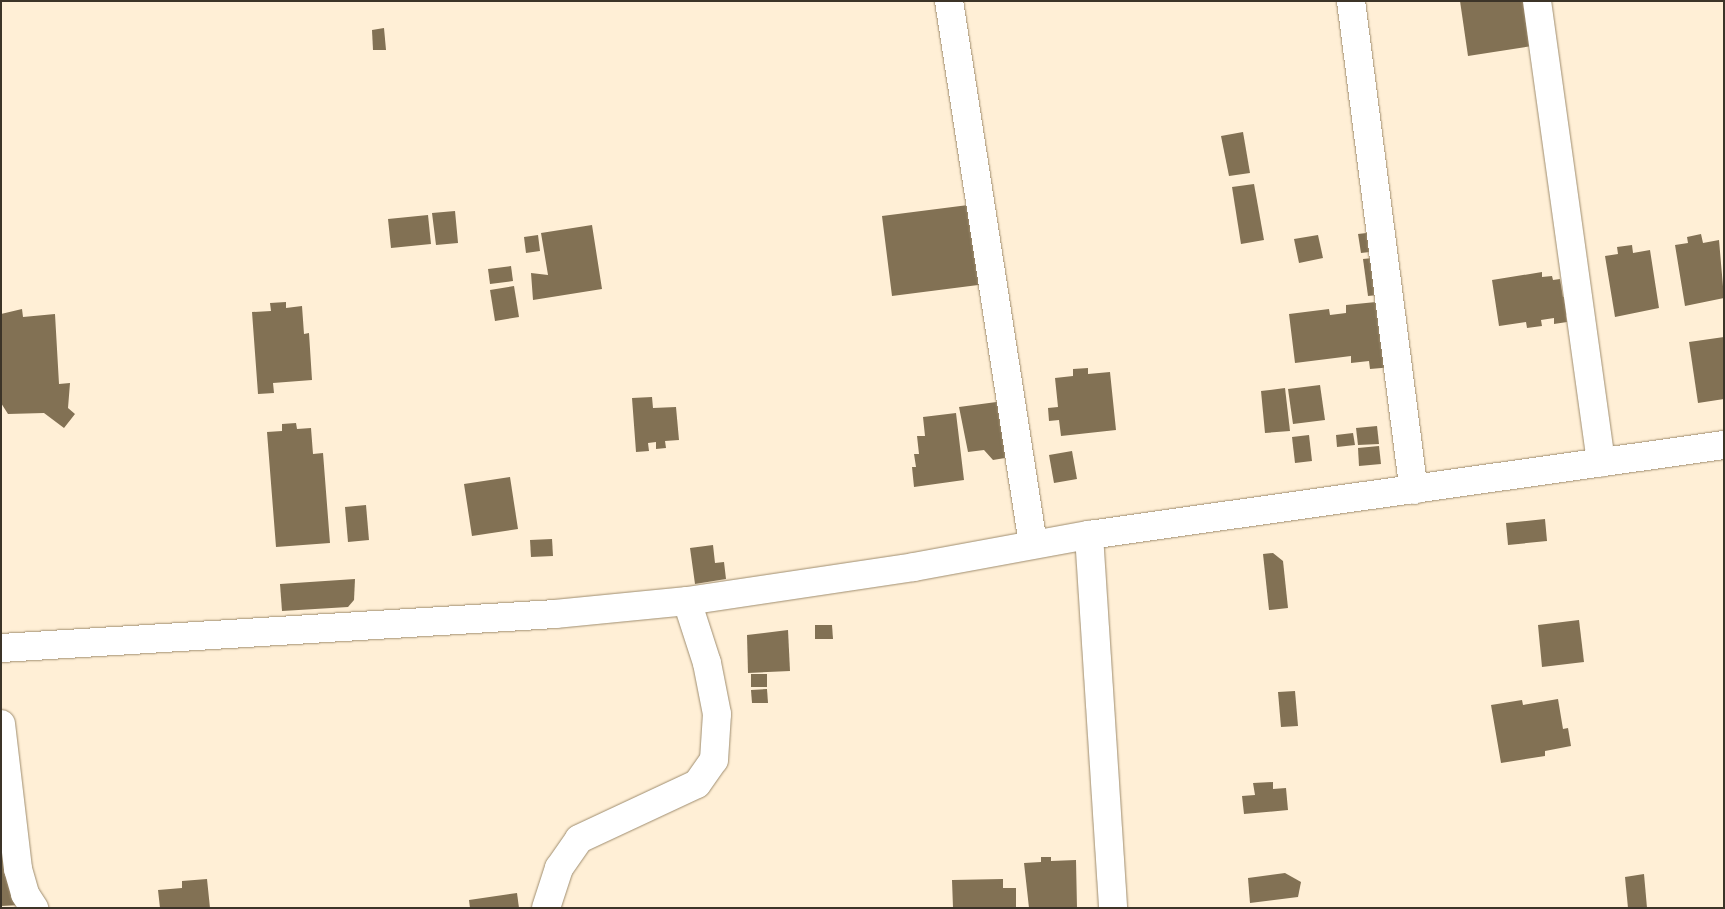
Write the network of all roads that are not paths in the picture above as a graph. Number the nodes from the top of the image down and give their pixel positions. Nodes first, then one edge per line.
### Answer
1 (949, 1) edge
2 (1351, 1) edge
3 (1537, 1) edge
4 (1724, 445) edge
5 (1601, 463) junction
6 (1414, 490) junction
7 (1089, 536) junction
8 (1033, 544) junction
9 (687, 601) junction
10 (1, 648) edge
11 (1, 724) edge
12 (34, 908) edge
13 (546, 908) edge
14 (1113, 908) edge

1 - 8 street
2 - 6 street
3 - 5 street
4 - 5 street
5 - 6 street
6 - 7 street
7 - 8 street
7 - 14 street
8 - 9 street
9 - 10 street
9 - 13 street
11 - 12 street

